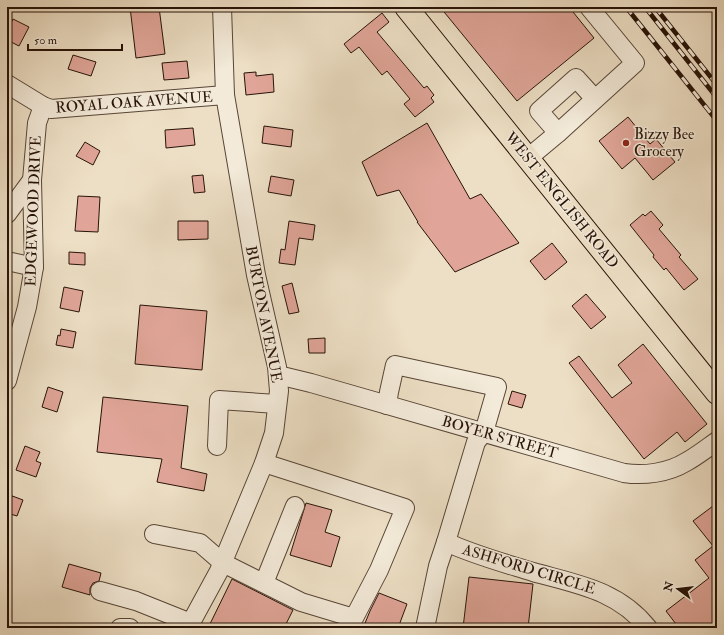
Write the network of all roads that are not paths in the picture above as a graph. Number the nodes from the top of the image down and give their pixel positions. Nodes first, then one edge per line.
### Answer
1 (222, 7) edge
2 (406, 7) edge
3 (589, 7) edge
4 (7, 84) edge
5 (225, 95) junction
6 (594, 99) junction
7 (43, 106) junction
8 (558, 133) junction
9 (528, 158) junction
10 (32, 180) junction
11 (7, 214) edge
12 (7, 261) edge
13 (34, 267) junction
14 (278, 375) junction
15 (7, 381) edge
16 (717, 393) edge
17 (277, 404) junction
18 (388, 405) junction
19 (484, 432) junction
20 (717, 441) edge
21 (217, 446) dead end
22 (264, 463) junction
23 (295, 506) dead end
24 (154, 534) dead end
25 (446, 542) junction
26 (223, 563) junction
27 (264, 583) junction
28 (100, 591) dead end
29 (190, 626) edge
30 (120, 628) edge
31 (130, 628) edge
32 (424, 628) edge
33 (648, 628) edge

1 - 5 street, BURTON AVENUE
2 - 9 main road, WEST ENGLISH ROAD
3 - 6 street
4 - 7 street
5 - 7 street, ROYAL OAK AVENUE
5 - 14 street, BURTON AVENUE
6 - 8 street
6 - 8 street
7 - 10 street, EDGEWOOD DRIVE
8 - 9 street
9 - 16 main road, WEST ENGLISH ROAD
10 - 11 street
10 - 13 street, EDGEWOOD DRIVE
12 - 13 street
13 - 15 street, EDGEWOOD DRIVE
14 - 17 street, BURTON AVENUE
14 - 18 street, BOYER STREET
17 - 21 street
17 - 22 street, BURTON AVENUE
18 - 19 street, BOYER STREET
18 - 19 street
19 - 20 street, BOYER STREET
19 - 25 street
22 - 26 street, BURTON AVENUE
22 - 27 street
23 - 27 street
24 - 26 street
25 - 32 street
25 - 33 street, ASHFORD CIRCLE
26 - 27 street
26 - 29 street, BURTON AVENUE
28 - 29 street
30 - 31 street

